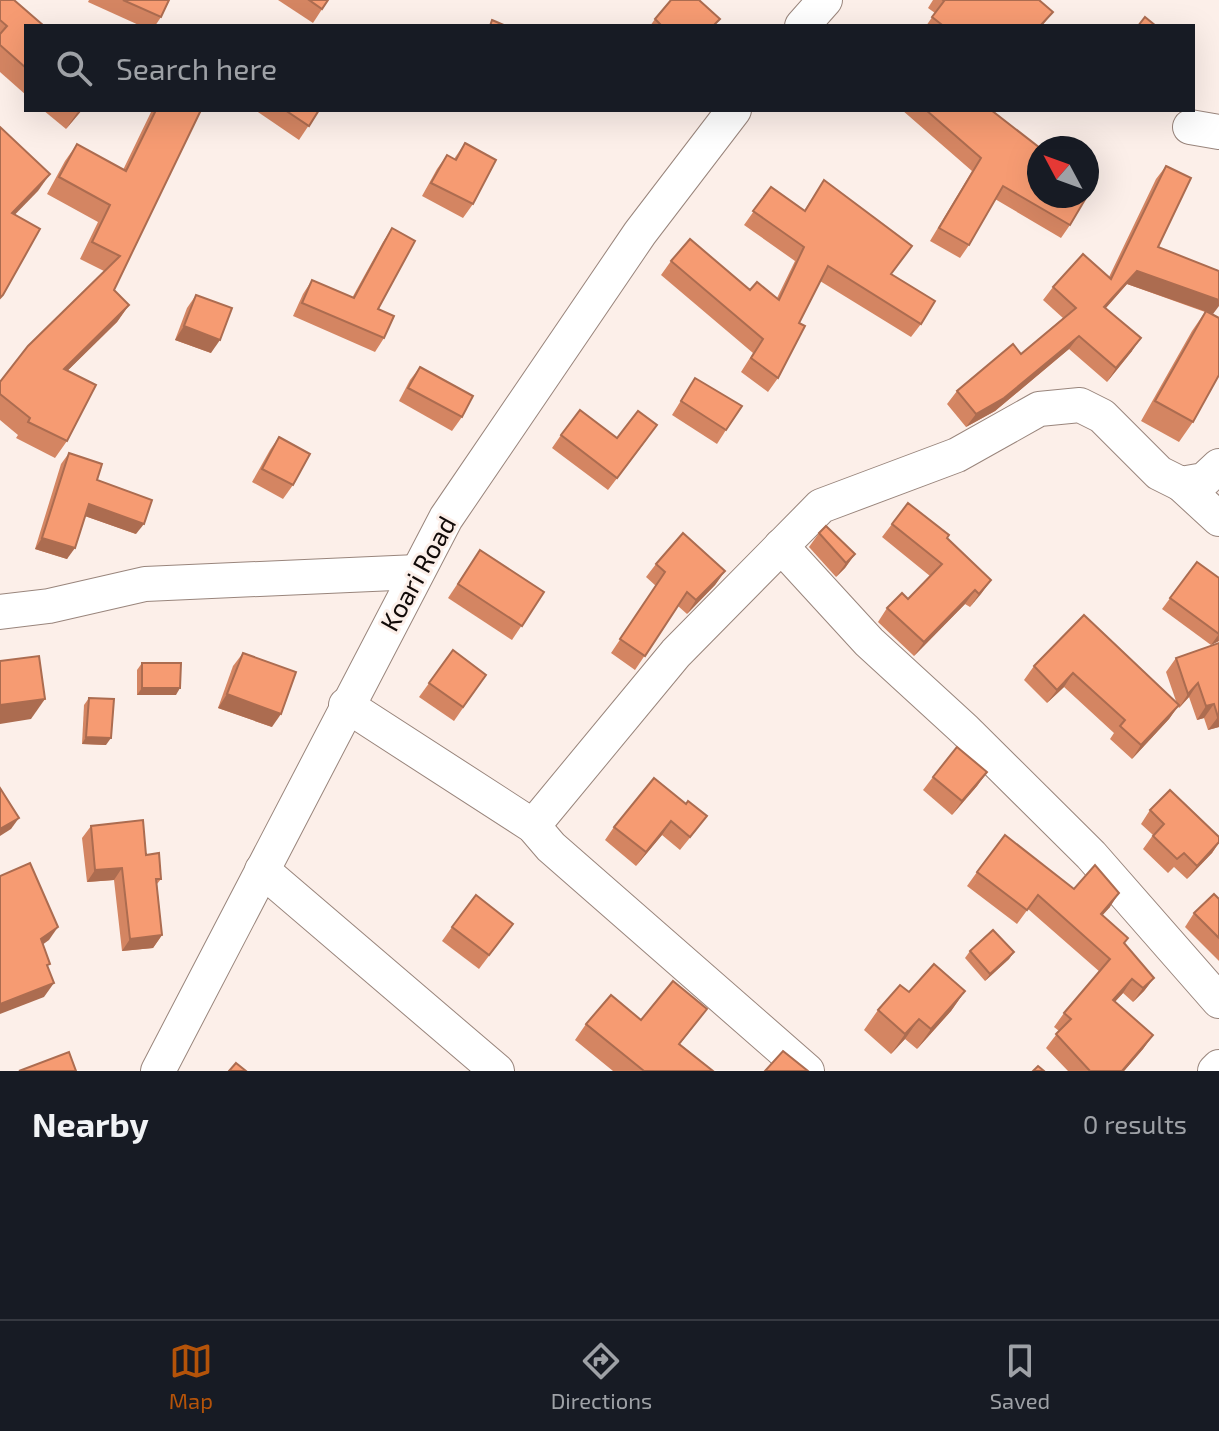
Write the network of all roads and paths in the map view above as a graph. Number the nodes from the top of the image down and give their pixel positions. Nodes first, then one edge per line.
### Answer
1 (825, 0) edge
2 (804, 24) edge
3 (732, 112) edge
4 (1219, 466) edge
5 (1181, 484) junction
6 (1219, 519) edge
7 (781, 546) junction
8 (417, 572) junction
9 (0, 612) edge
10 (346, 705) junction
11 (533, 826) junction
12 (262, 870) junction
13 (1219, 1001) edge
14 (158, 1071) edge
15 (497, 1071) edge
16 (807, 1071) edge

1 - 2 street
3 - 8 street, Koari Road
4 - 5 street
5 - 6 street
5 - 7 street
7 - 11 street
7 - 13 street
8 - 9 street
8 - 10 street, Koari Road
10 - 11 street
10 - 12 street, Koari Road
11 - 16 street
12 - 14 street, Koari Road
12 - 15 street

